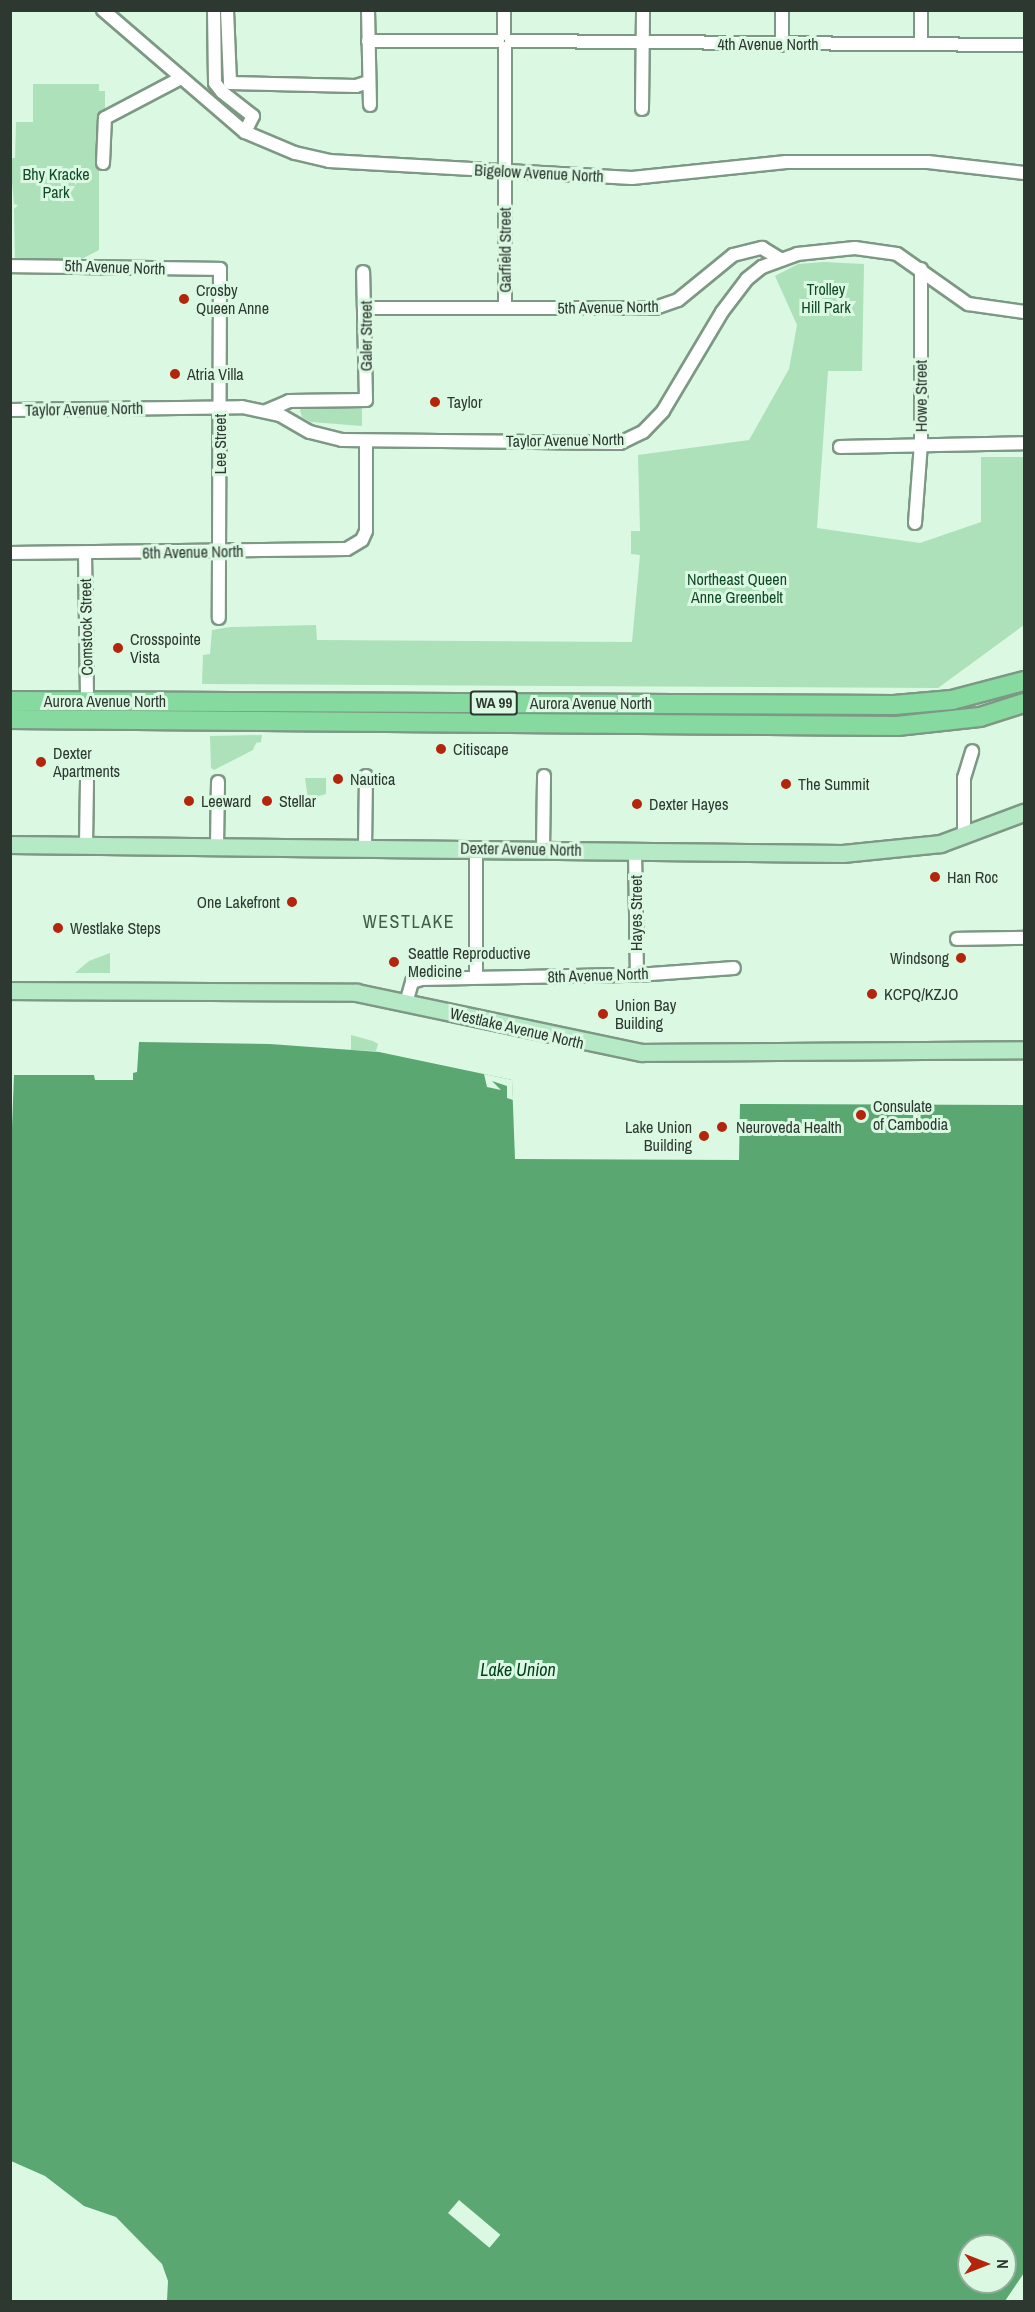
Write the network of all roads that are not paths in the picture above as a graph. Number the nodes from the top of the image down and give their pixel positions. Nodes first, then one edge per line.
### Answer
1 (103, 10) edge
2 (214, 10) edge
3 (227, 10) edge
4 (368, 10) edge
5 (504, 10) edge
6 (643, 10) edge
7 (782, 10) edge
8 (921, 10) edge
9 (368, 41) junction
10 (504, 41) junction
11 (643, 43) junction
12 (921, 44) junction
13 (782, 45) junction
14 (1024, 45) edge
15 (179, 79) junction
16 (368, 82) junction
17 (370, 105) dead end
18 (642, 109) dead end
19 (245, 132) junction
20 (103, 163) dead end
21 (504, 171) junction
22 (1024, 174) edge
23 (780, 260) junction
24 (10, 266) edge
25 (921, 268) junction
26 (220, 269) joint
27 (363, 272) dead end
28 (366, 308) junction
29 (505, 308) junction
30 (1024, 312) edge
31 (366, 400) joint
32 (220, 407) junction
33 (10, 410) edge
34 (266, 411) junction
35 (366, 441) junction
36 (1024, 443) edge
37 (921, 444) junction
38 (840, 447) dead end
39 (915, 523) dead end
40 (219, 552) junction
41 (10, 553) edge
42 (85, 553) junction
43 (219, 618) dead end
44 (1024, 681) edge
45 (10, 701) edge
46 (87, 701) junction
47 (1024, 703) edge
48 (10, 720) edge
49 (972, 751) dead end
50 (366, 776) dead end
51 (543, 776) dead end
52 (87, 779) dead end
53 (218, 782) dead end
54 (1024, 813) edge
55 (964, 836) junction
56 (10, 845) edge
57 (86, 845) junction
58 (218, 846) junction
59 (365, 848) junction
60 (476, 848) junction
61 (543, 850) junction
62 (635, 851) junction
63 (1024, 938) edge
64 (957, 939) dead end
65 (734, 968) dead end
66 (637, 975) junction
67 (476, 977) junction
68 (10, 991) edge
69 (406, 1003) junction
70 (1024, 1050) edge

1 - 15 street, Bigelow Avenue North
2 - 19 street
3 - 16 street
4 - 9 street
5 - 10 street, Garfield Street
6 - 11 street
7 - 13 street
8 - 12 street
9 - 10 street, 4th Avenue North
9 - 16 street
10 - 11 street, 4th Avenue North
10 - 21 street, Garfield Street
11 - 13 street, 4th Avenue North
11 - 18 street
12 - 13 street, 4th Avenue North
12 - 14 street, 4th Avenue North
15 - 19 street, Bigelow Avenue North
15 - 20 street
16 - 17 street
19 - 21 street, Bigelow Avenue North
21 - 22 street, Bigelow Avenue North
21 - 29 street, Garfield Street
23 - 25 street
23 - 29 street, 5th Avenue North
23 - 35 street, Taylor Avenue North
24 - 26 street, 5th Avenue North
25 - 30 street
25 - 37 street, Howe Street
26 - 32 street, Lee Street
27 - 28 street, Galer Street
28 - 29 street, 5th Avenue North
28 - 31 street, Galer Street
31 - 34 street, Taylor Avenue North
32 - 33 street, Taylor Avenue North
32 - 34 street, Taylor Avenue North
32 - 40 street, Lee Street
34 - 35 street, Taylor Avenue North
35 - 40 street, 6th Avenue North
36 - 37 street
37 - 38 street
37 - 39 street, Howe Street
40 - 42 street, 6th Avenue North
40 - 43 street, Lee Street
41 - 42 street, 6th Avenue North
42 - 46 street, Comstock Street
44 - 46 highway, Aurora Avenue North / WA 99
45 - 46 highway, Aurora Avenue North / WA 99
47 - 48 highway, Aurora Avenue North / WA 99
49 - 55 street
50 - 59 street
51 - 61 street
52 - 57 street
53 - 58 street
54 - 55 main road, Dexter Avenue North
55 - 62 main road, Dexter Avenue North
56 - 57 main road, Dexter Avenue North
57 - 58 main road, Dexter Avenue North
58 - 59 main road, Dexter Avenue North
59 - 60 main road, Dexter Avenue North
60 - 61 main road, Dexter Avenue North
60 - 67 street
61 - 62 main road, Dexter Avenue North
62 - 66 street, Hayes Street
63 - 64 street
65 - 66 street, 8th Avenue North
66 - 67 street, 8th Avenue North
67 - 69 street, 8th Avenue North
68 - 69 main road, Westlake Avenue North
69 - 70 main road, Westlake Avenue North

